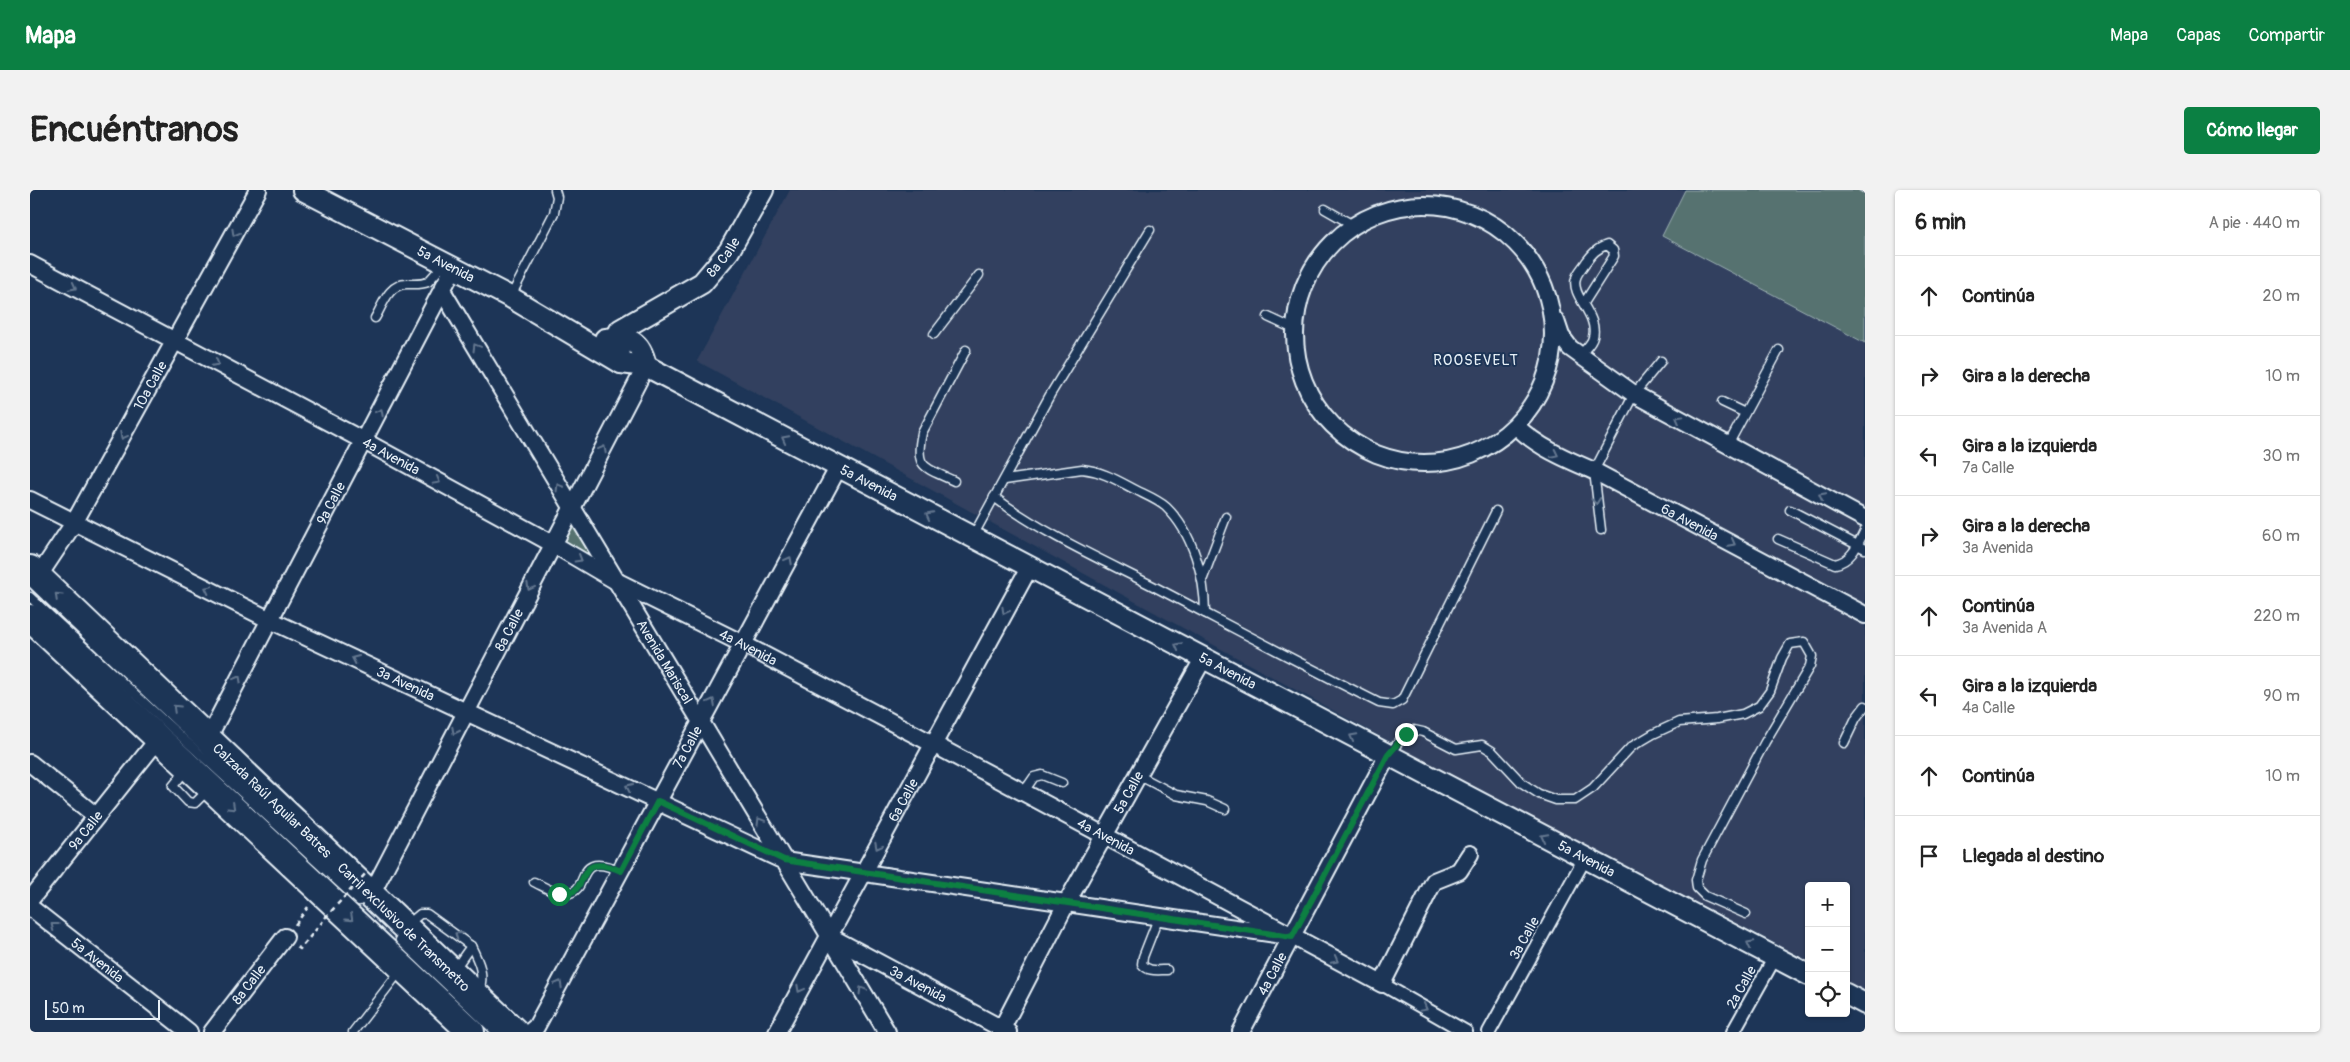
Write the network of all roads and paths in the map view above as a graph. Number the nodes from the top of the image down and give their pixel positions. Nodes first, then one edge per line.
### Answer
1 (258, 190) edge
2 (304, 190) edge
3 (555, 190) edge
4 (763, 190) edge
5 (1859, 190) edge
6 (1865, 193) edge
7 (1325, 209) dead end
8 (1353, 224) junction
9 (1150, 230) dead end
10 (30, 264) edge
11 (449, 266) junction
12 (978, 275) dead end
13 (443, 292) junction
14 (510, 297) junction
15 (1584, 303) junction
16 (664, 306) junction
17 (1551, 307) junction
18 (1268, 317) dead end
19 (375, 318) dead end
20 (1294, 329) junction
21 (934, 334) dead end
22 (617, 337) junction
23 (176, 341) junction
24 (586, 342) junction
25 (966, 350) dead end
26 (1779, 350) dead end
27 (1579, 356) junction
28 (643, 358) junction
29 (1662, 361) dead end
30 (621, 362) junction
31 (1634, 394) junction
32 (1722, 402) dead end
33 (1745, 413) junction
34 (1516, 426) junction
35 (364, 441) junction
36 (1727, 446) junction
37 (838, 468) junction
38 (1594, 471) junction
39 (1005, 480) junction
40 (954, 481) dead end
41 (994, 497) junction
42 (30, 500) edge
43 (572, 508) junction
44 (1790, 510) dead end
45 (1496, 511) dead end
46 (1226, 517) dead end
47 (1865, 519) edge
48 (74, 523) junction
49 (1601, 530) dead end
50 (1865, 530) edge
51 (972, 538) junction
52 (1778, 539) dead end
53 (553, 544) junction
54 (1861, 547) edge
55 (1029, 568) junction
56 (1202, 578) junction
57 (33, 581) edge
58 (616, 581) junction
59 (1205, 613) junction
60 (1865, 615) edge
61 (30, 618) edge
62 (270, 620) junction
63 (743, 644) junction
64 (1202, 659) junction
65 (1865, 706) edge
66 (466, 711) junction
67 (700, 723) junction
68 (159, 738) junction
69 (208, 738) junction
70 (1844, 743) dead end
71 (933, 744) junction
72 (1388, 755) junction
73 (30, 764) edge
74 (1138, 775) junction
75 (1062, 783) dead end
76 (1023, 793) junction
77 (658, 801) junction
78 (1224, 809) dead end
79 (96, 816) junction
80 (1103, 837) junction
81 (1470, 854) dead end
82 (1585, 858) junction
83 (784, 860) junction
84 (621, 871) junction
85 (864, 872) junction
86 (534, 882) dead end
87 (320, 890) junction
88 (368, 891) junction
89 (30, 900) edge
90 (1067, 902) junction
91 (30, 907) edge
92 (1746, 914) dead end
93 (1159, 916) junction
94 (399, 930) junction
95 (829, 936) junction
96 (285, 937) joint
97 (1292, 937) junction
98 (471, 946) junction
99 (300, 949) dead end
100 (1775, 957) junction
101 (403, 968) junction
102 (1167, 970) dead end
103 (453, 972) junction
104 (1805, 973) edge
105 (1382, 984) junction
106 (478, 996) junction
107 (1850, 996) edge
108 (1865, 1004) edge
109 (532, 1031) edge
110 (1003, 1031) edge
111 (189, 1032) edge
112 (212, 1032) edge
113 (352, 1032) edge
114 (471, 1032) edge
115 (496, 1032) edge
116 (777, 1032) edge
117 (887, 1032) edge
118 (1241, 1032) edge
119 (1466, 1032) edge
120 (1489, 1032) edge
121 (1733, 1032) edge

1 -> 23 street, 10a Calle
2 - 11 street, 5a Avenida
3 - 14 lane
4 - 16 street, 8a Calle
5 - 6 path
7 - 8 lane
8 - 17 street
8 - 20 street
9 - 39 lane
10 -> 23 street, 4a Avenida
11 - 13 street, 9a Calle
11 - 14 street, 5a Avenida
11 - 19 lane
12 - 21 lane
35 -> 13 street, 9a Calle
43 -> 13 street, Avenida Mariscal
14 - 24 street, 5a Avenida
15 - 15 lane
15 - 27 lane
16 - 22 street, 8a Calle
16 - 28 street, 8a Calle
17 - 27 street
17 - 34 street
18 - 20 lane
20 - 34 street
22 - 24 street
22 - 28 street, 5a Avenida
22 - 30 street
23 -> 35 street, 4a Avenida
23 -> 48 street, 10a Calle
24 - 30 street, 5a Avenida
25 - 40 lane
26 - 33 lane
27 - 31 street
28 - 30 street, 5a Avenida
37 -> 28 street, 5a Avenida
43 -> 28 street, 8a Calle
29 - 31 lane
36 -> 31 street
31 - 38 lane
32 - 33 lane
33 - 36 lane
34 -> 38 street, 6a Avenida
35 -> 53 street, 4a Avenida
35 - 62 street, 9a Calle
47 -> 36 street
51 -> 37 street, 5a Avenida
63 -> 37 street, 7a Calle
38 -> 49 lane
38 -> 60 street, 6a Avenida
39 - 41 lane
39 - 56 lane
41 - 51 lane
41 - 59 lane
42 - 48 street, 3a Avenida
43 - 53 street, 8a Calle
43 - 58 street, Avenida Mariscal
44 - 54 lane
45 - 59 lane
46 - 56 lane
48 - 57 street, 10a Calle
62 -> 48 street, 3a Avenida
50 - 54 lane
51 - 55 street, 5a Avenida
52 - 54 lane
53 -> 58 street, 4a Avenida
53 -> 66 street, 8a Calle
64 -> 55 street, 5a Avenida
55 -> 71 street, 6a Calle
56 - 59 lane
69 -> 57 highway, Calzada Raúl Aguilar Batres
57 - 88 lane, Carril exclusivo de Transmetro
58 - 63 street, 4a Avenida
58 - 67 street, Avenida Mariscal
61 - 68 highway
66 -> 62 street, 3a Avenida
69 -> 62 street, 9a Calle
67 -> 63 street, 7a Calle
63 - 71 street, 4a Avenida
72 -> 64 street, 5a Avenida
64 - 74 street, 5a Calle
65 - 70 lane
77 -> 66 street, 3a Avenida
66 -> 88 street, 8a Calle
67 - 77 street, 7a Calle
83 -> 67 street, Avenida Mariscal
68 - 79 street, 9a Calle
68 -> 87 highway
69 - 88 highway, Calzada Raúl Aguilar Batres
71 - 76 street, 4a Avenida
71 -> 85 street, 6a Calle
82 -> 72 street, 5a Avenida
72 - 92 lane
72 - 97 street, 4a Calle
73 - 79 street
74 - 78 lane
74 - 80 street, 5a Calle
75 - 76 lane
76 - 80 street, 4a Avenida
77 - 83 street, 3a Avenida
77 - 84 street, 7a Calle
79 - 89 street, 9a Calle
80 - 90 street, 5a Calle
80 - 97 street, 4a Avenida
81 - 105 street
100 -> 82 street, 5a Avenida
82 - 120 street, 3a Calle
83 - 85 street, 3a Avenida
83 - 95 street, Avenida Mariscal
84 - 86 lane
109 -> 84 street, 7a Calle
85 - 90 street, 3a Avenida
85 - 95 street, 6a Calle
87 - 96 path
87 -> 101 highway
88 - 94 highway, Calzada Raúl Aguilar Batres
88 - 99 path, bridge
90 - 93 street, 3a Avenida
90 - 110 street, 5a Calle
111 -> 91 street, 5a Avenida
93 - 97 street, 3a Avenida
93 - 102 lane
98 -> 94 lane
94 - 103 highway, Calzada Raúl Aguilar Batres
94 - 115 lane, Carril exclusivo de Transmetro
95 - 110 street, 3a Avenida
95 -> 116 street, 6a Calle
117 -> 95 street, Avenida Mariscal
96 - 112 street, 8a Calle
97 -> 105 street, 4a Avenida
97 - 118 street, 4a Calle
98 - 103 lane
98 - 106 lane
100 - 104 street, 5a Avenida
100 - 121 street, 2a Calle
101 - 113 lane
101 - 114 highway
103 - 106 highway, Calzada Raúl Aguilar Batres
105 -> 119 street, 4a Avenida
106 - 109 highway, Calzada Raúl Aguilar Batres
107 - 108 street

